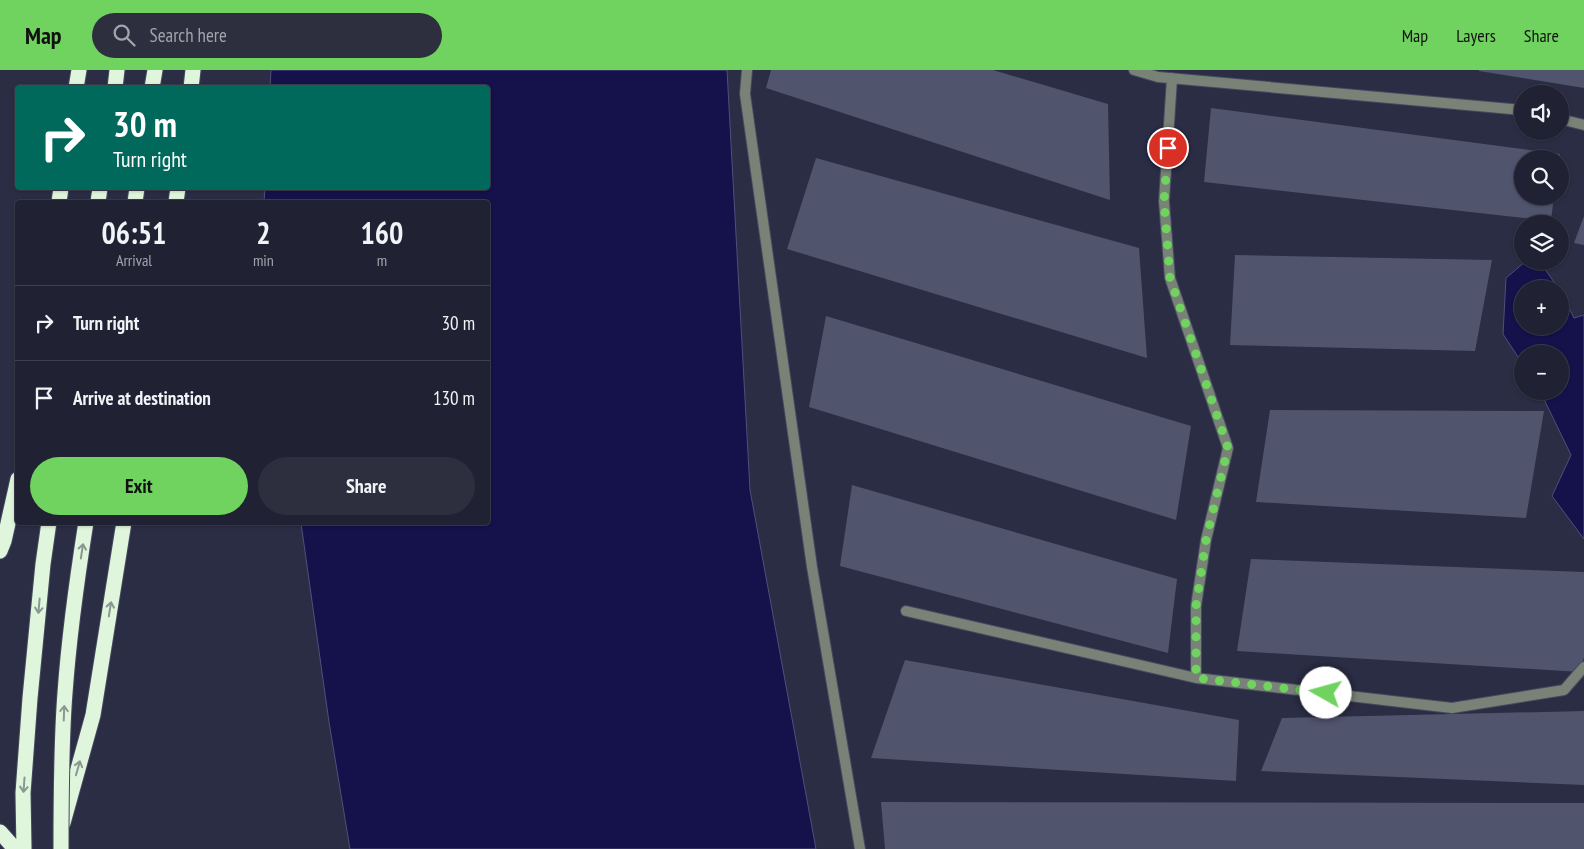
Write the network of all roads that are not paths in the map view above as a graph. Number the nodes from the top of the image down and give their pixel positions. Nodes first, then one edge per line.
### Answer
1 (79, 70) edge
2 (117, 70) edge
3 (155, 70) edge
4 (193, 70) edge
5 (747, 70) edge
6 (1134, 70) edge
7 (1172, 78) junction
8 (76, 85) edge
9 (115, 85) edge
10 (152, 85) edge
11 (191, 85) edge
12 (1514, 109) edge
13 (1569, 121) edge
14 (1584, 125) edge
15 (15, 491) edge
16 (49, 525) edge
17 (86, 525) edge
18 (124, 525) edge
19 (1, 546) edge
20 (906, 611) dead end
21 (1584, 667) edge
22 (1196, 678) junction
23 (0, 832) edge
24 (15, 849) edge
25 (24, 849) edge
26 (56, 849) edge
27 (61, 849) edge
28 (860, 849) edge

1 - 8 highway
2 - 9 highway
3 - 10 highway
4 - 11 highway
5 - 28 street
6 - 7 street
7 - 12 street
7 - 22 street
13 - 14 street
15 - 19 highway
16 -> 25 highway
27 -> 17 highway, bridge
26 -> 18 highway
20 - 22 street
21 - 22 street
23 - 24 highway

